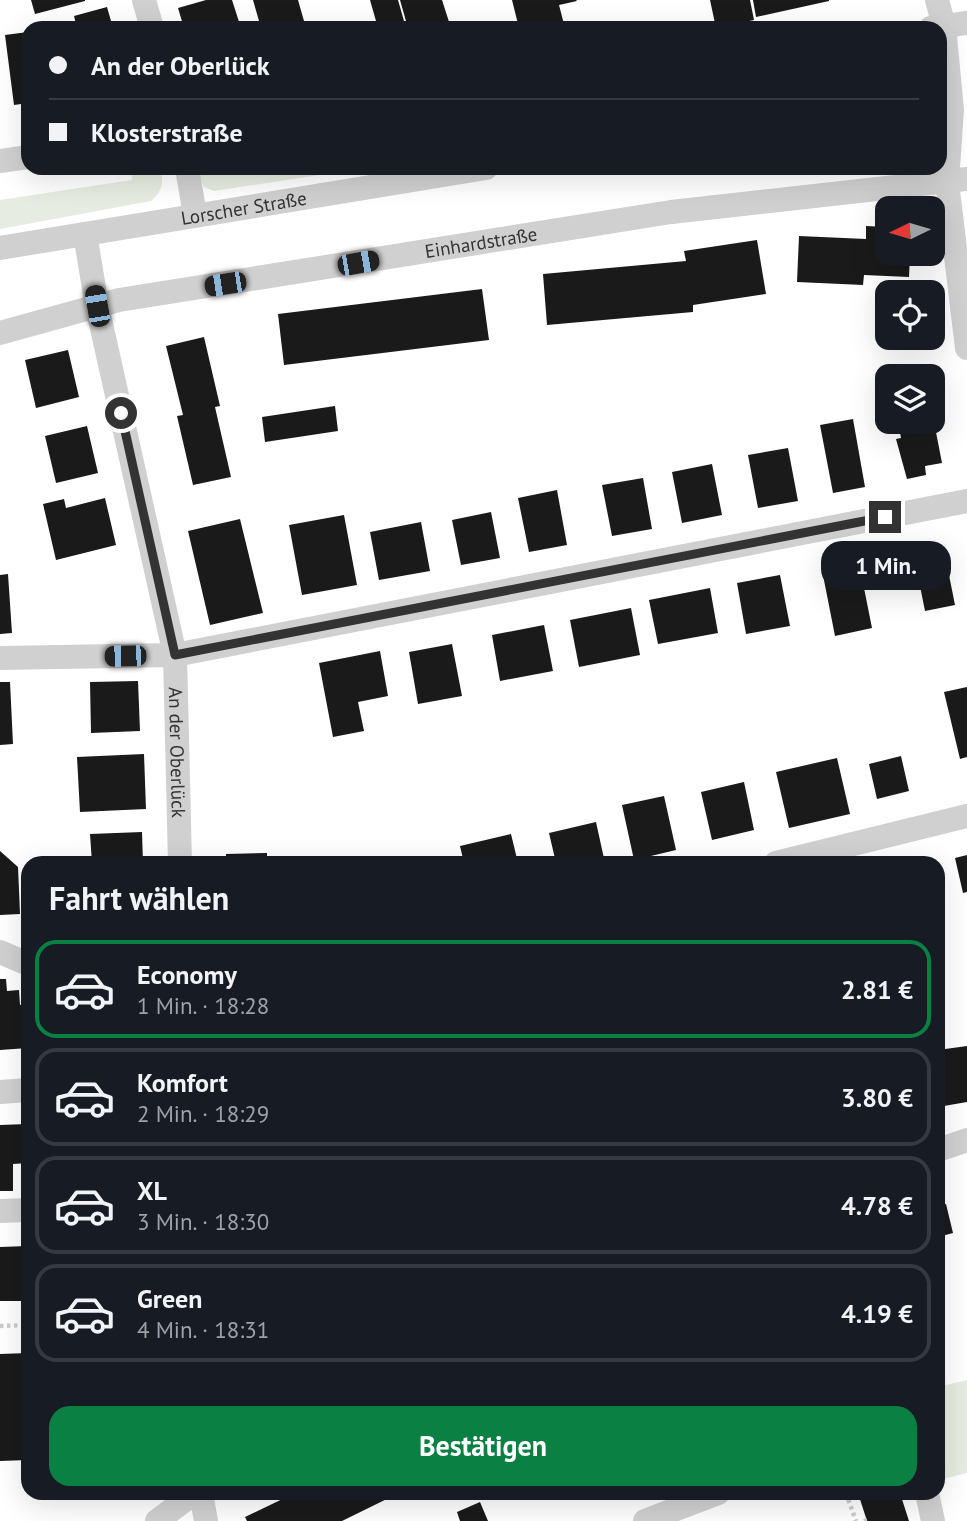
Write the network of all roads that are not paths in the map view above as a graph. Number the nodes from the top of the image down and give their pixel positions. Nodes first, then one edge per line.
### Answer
1 (144, 0) edge
2 (937, 0) edge
3 (150, 21) edge
4 (945, 21) edge
5 (947, 26) edge
6 (953, 110) edge
7 (21, 158) edge
8 (0, 161) edge
9 (188, 175) edge
10 (443, 175) edge
11 (957, 181) edge
12 (195, 215) junction
13 (85, 234) junction
14 (0, 248) edge
15 (97, 306) junction
16 (0, 333) edge
17 (967, 348) edge
18 (967, 501) edge
19 (175, 655) junction
20 (0, 658) edge
21 (967, 816) edge
22 (180, 856) edge
23 (804, 856) edge
24 (0, 952) edge
25 (21, 961) edge
26 (21, 1090) edge
27 (0, 1091) edge
28 (967, 1140) edge
29 (945, 1148) edge
30 (21, 1210) edge
31 (0, 1211) edge
32 (185, 1500) edge
33 (202, 1500) edge
34 (700, 1500) edge
35 (928, 1500) edge
36 (157, 1521) edge
37 (206, 1521) edge
38 (645, 1521) edge
39 (933, 1521) edge

1 - 3 street
2 - 4 street
5 - 6 street
6 - 11 street
7 - 8 street
9 - 12 street
10 - 12 street, Lorscher Straße
11 - 15 street, Einhardstraße
11 - 17 street
12 - 13 street, Lorscher Straße
13 - 14 street, Lorscher Straße
13 - 15 street, An der Oberlück
15 - 16 street, Einhardstraße
15 - 19 street, An der Oberlück
18 - 19 street
19 - 20 street
19 - 22 street, An der Oberlück
21 - 23 street
24 - 25 street
26 - 27 street
28 - 29 street
30 - 31 street
32 - 36 street
33 - 37 street
34 - 38 street
35 - 39 street

